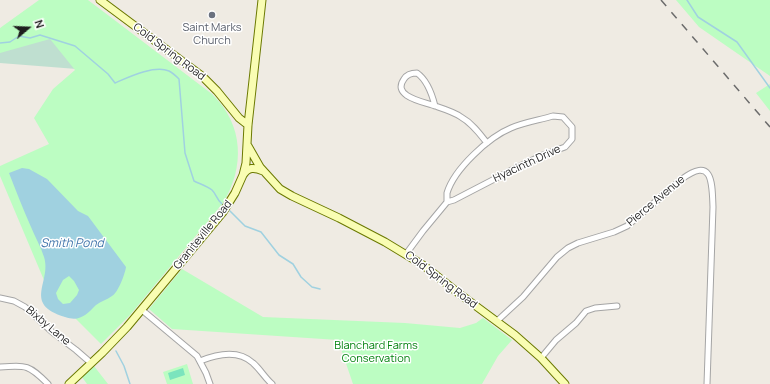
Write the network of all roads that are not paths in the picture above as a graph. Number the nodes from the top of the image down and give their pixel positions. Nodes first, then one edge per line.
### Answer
1 (100, 0) edge
2 (262, 0) edge
3 (435, 106) junction
4 (232, 109) junction
5 (250, 115) junction
6 (248, 125) junction
7 (487, 143) junction
8 (248, 146) junction
9 (264, 172) junction
10 (243, 175) junction
11 (447, 202) junction
12 (406, 254) junction
13 (0, 298) edge
14 (616, 306) dead end
15 (142, 310) junction
16 (496, 321) junction
17 (540, 358) junction
18 (200, 361) junction
19 (91, 363) junction
20 (0, 368) edge
21 (48, 384) edge
22 (69, 384) edge
23 (210, 384) edge
24 (272, 384) edge
25 (565, 384) edge
26 (706, 384) edge

1 - 4 street, Cold Spring Road
2 - 5 street, Graniteville Road
3 - 3 street
3 - 7 street
4 - 5 street
4 - 6 street, Cold Spring Road
5 - 6 street, Graniteville Road
6 - 8 street, Graniteville Road
7 - 11 street, Hyacinth Drive
7 - 11 street, Hyacinth Drive
8 - 9 street, Cold Spring Road
8 - 10 street, Graniteville Road
9 - 10 street
9 - 12 street, Cold Spring Road
10 - 15 street, Graniteville Road
11 - 12 street, Hyacinth Drive
12 - 16 street, Cold Spring Road
13 - 19 street, Bixby Lane
14 - 17 street
15 - 18 street
15 - 19 street, Graniteville Road
16 - 17 street, Cold Spring Road
16 - 26 street, Pierce Avenue
17 - 25 street, Cold Spring Road
18 - 23 street
18 - 24 street
19 - 22 street, Graniteville Road
20 - 21 street

